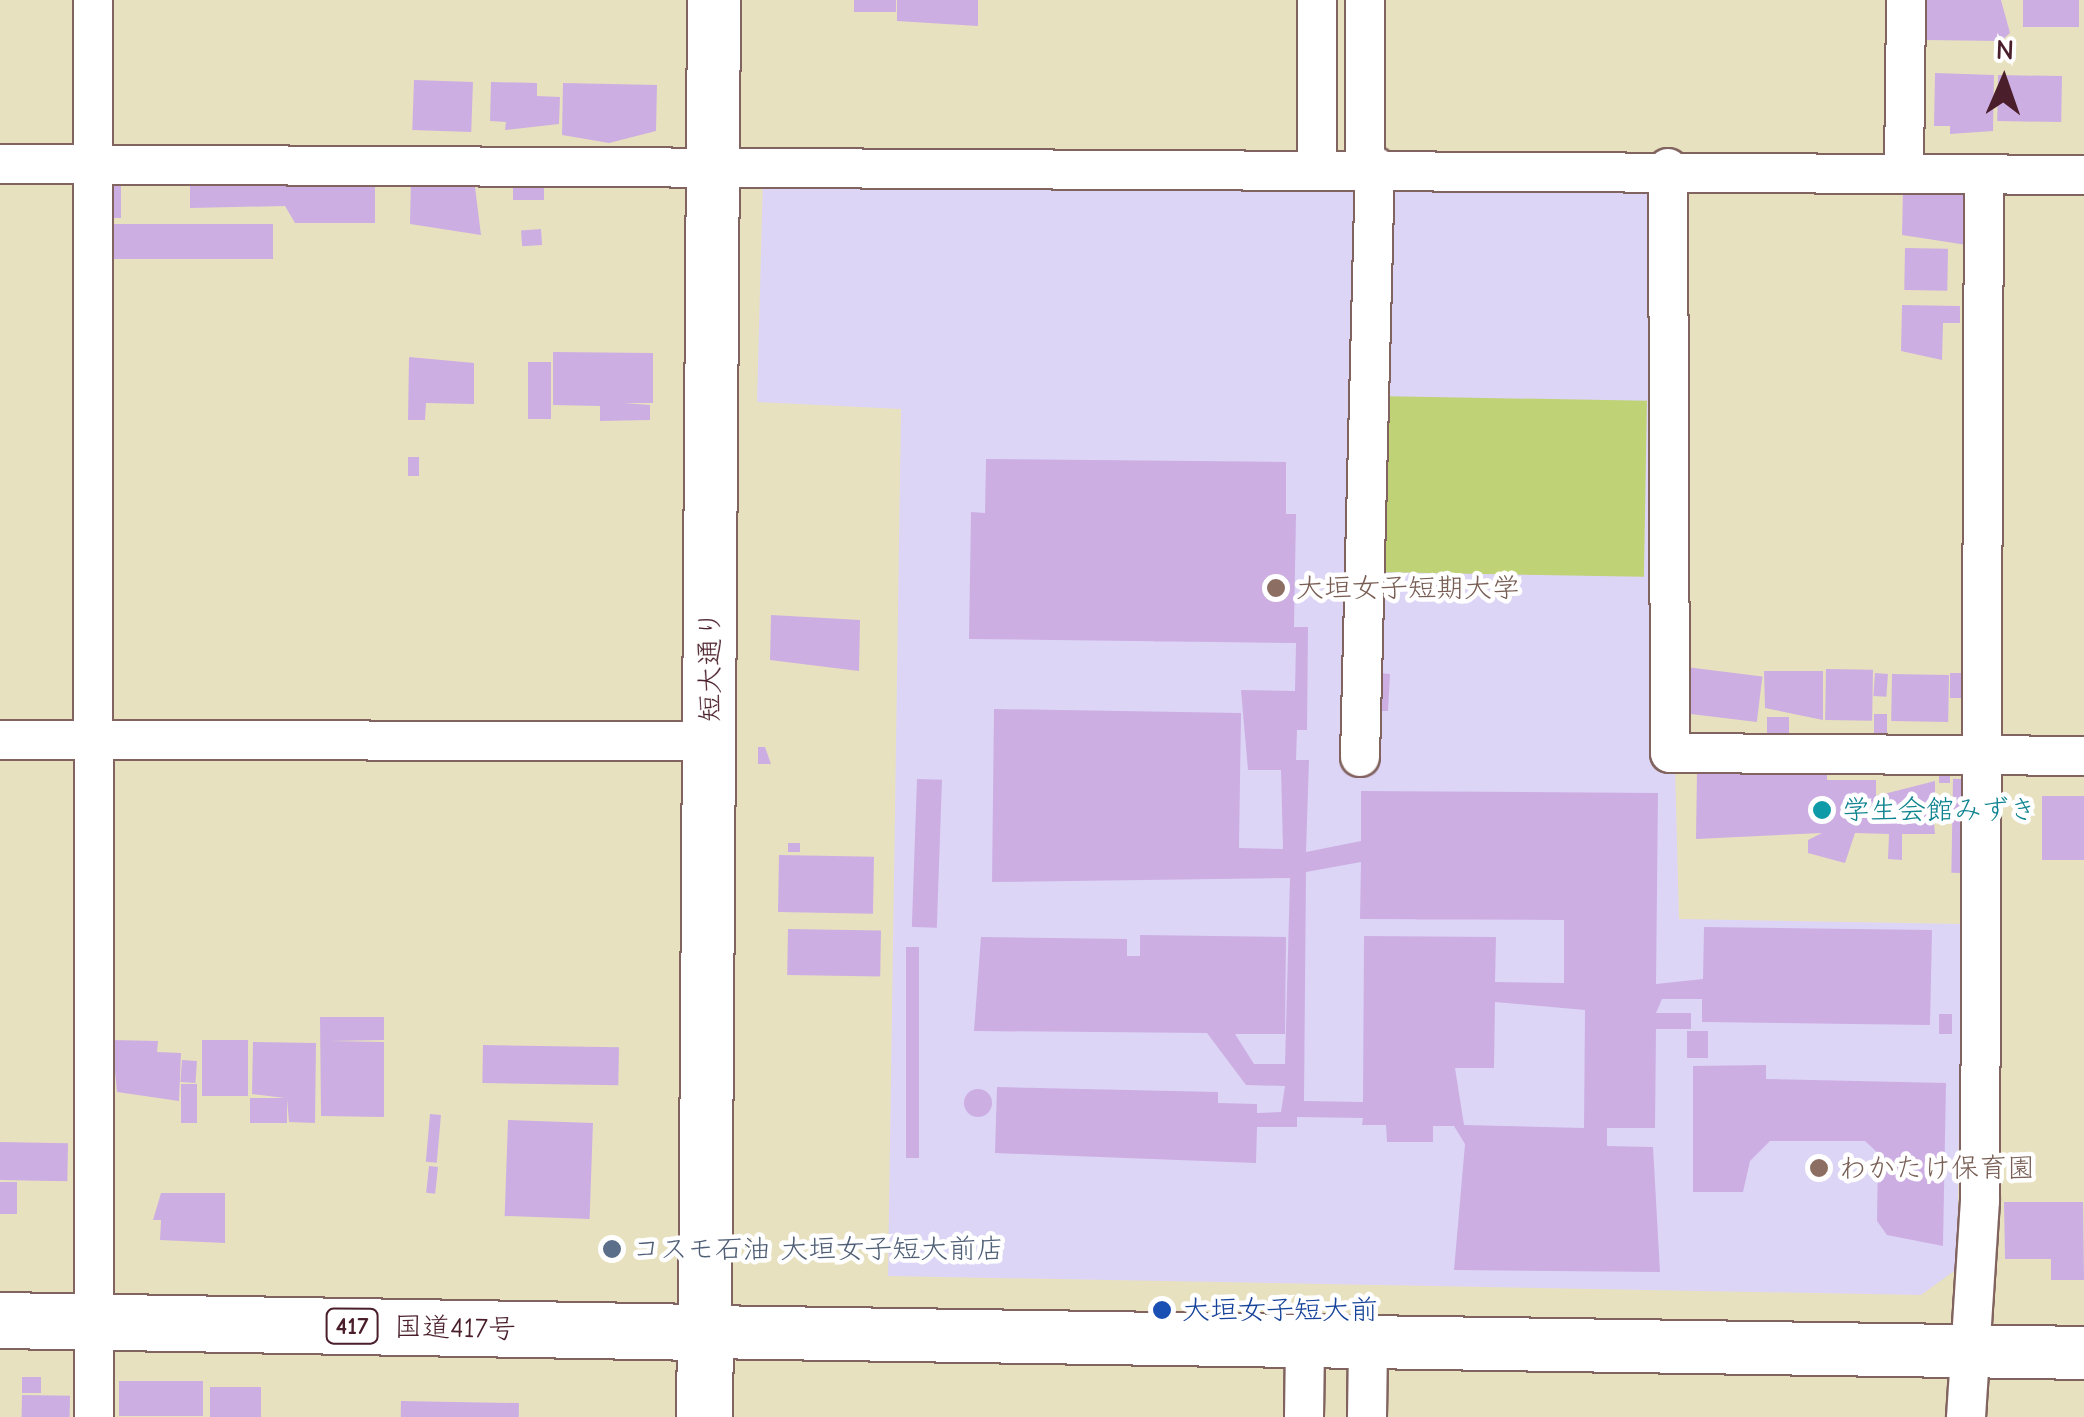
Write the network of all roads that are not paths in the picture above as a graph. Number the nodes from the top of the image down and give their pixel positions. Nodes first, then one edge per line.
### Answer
1 (93, 0) edge
2 (714, 0) edge
3 (1317, 0) edge
4 (1365, 0) edge
5 (1906, 0) edge
6 (713, 162) junction
7 (95, 163) junction
8 (0, 164) edge
9 (1349, 166) junction
10 (1668, 168) junction
11 (1904, 169) junction
12 (1984, 174) junction
13 (2084, 175) edge
14 (0, 740) edge
15 (98, 740) junction
16 (709, 741) junction
17 (1976, 756) junction
18 (2084, 756) edge
19 (1360, 757) dead end
20 (0, 1320) edge
21 (94, 1320) junction
22 (705, 1332) junction
23 (1334, 1347) junction
24 (1969, 1353) junction
25 (2084, 1353) edge
26 (94, 1417) edge
27 (704, 1417) edge
28 (1304, 1417) edge
29 (1366, 1417) edge
30 (1966, 1417) edge

1 - 7 street
2 - 6 street, 短大通り
3 - 9 street
4 - 9 street
5 - 11 street
6 - 7 street
6 - 9 street
6 - 16 street, 短大通り
7 - 8 street
7 - 15 street
9 - 10 street
9 - 19 street
10 - 11 street
10 - 17 street
11 - 12 street
12 - 13 street
12 - 17 street
14 - 15 street
15 - 16 street
15 - 21 street
16 - 22 street, 短大通り
17 - 18 street
17 - 24 street
20 - 21 highway, 国道417号 / 417
21 - 22 highway, 国道417号 / 417
21 - 26 street
22 - 23 street
22 - 27 highway
23 - 24 street
23 - 28 street
23 - 29 street
24 - 25 street
24 - 30 street

